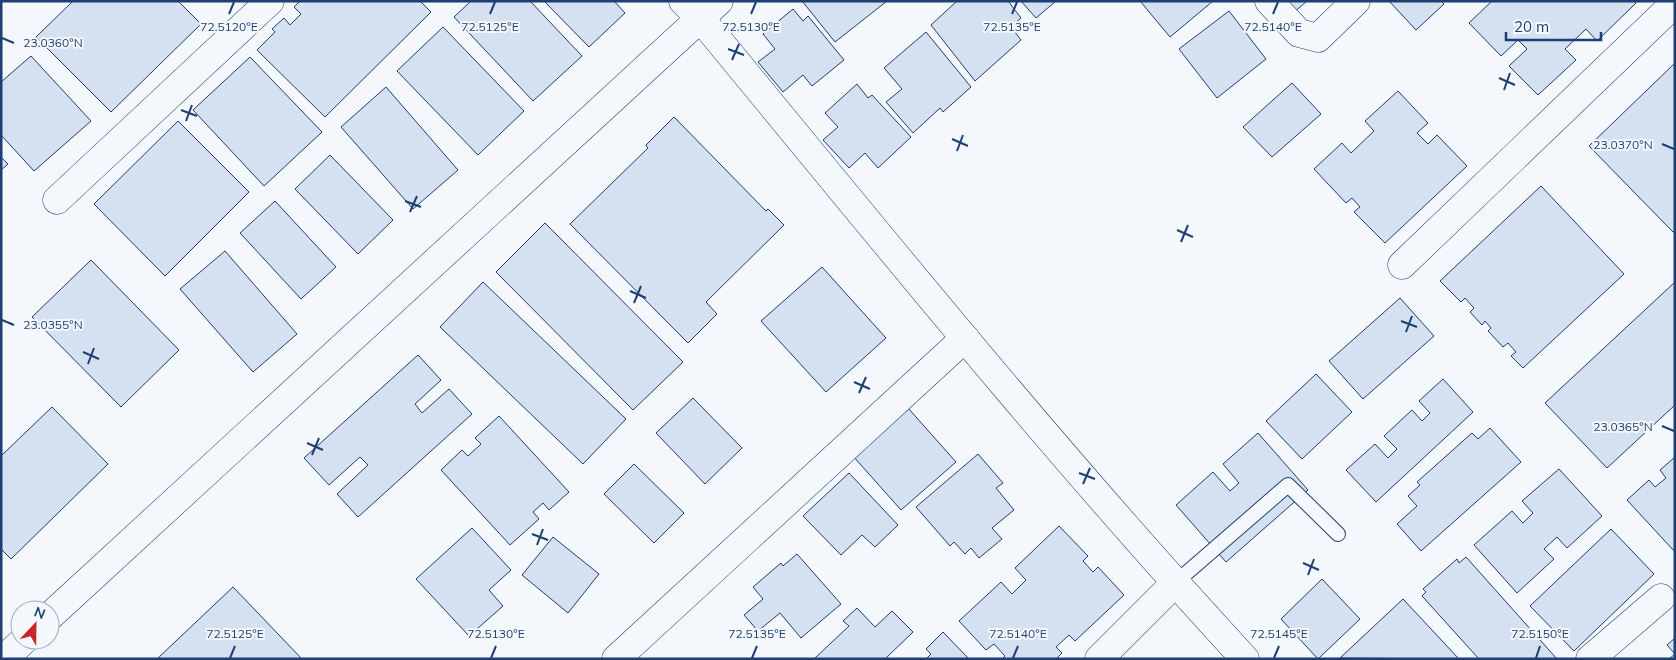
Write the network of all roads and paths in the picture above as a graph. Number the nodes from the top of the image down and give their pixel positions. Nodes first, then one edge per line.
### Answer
1 (270, 1) edge
2 (1269, 1) edge
3 (1356, 1) edge
4 (1675, 3) edge
5 (701, 7) edge
6 (57, 200) dead end
7 (1402, 265) dead end
8 (965, 338) junction
9 (1338, 534) dead end
10 (1175, 583) junction
11 (1661, 598) dead end
12 (60, 607) edge
13 (13, 650) edge
14 (4, 659) edge
15 (616, 659) edge
16 (1099, 659) edge
17 (1245, 659) edge
18 (1590, 659) edge

1 - 6 street
2 - 3 street
4 - 7 street
5 - 8 street
5 - 12 street
8 - 10 street
8 - 15 street
9 - 10 lane
10 - 16 street
10 - 17 street
11 - 18 street
13 - 14 street

